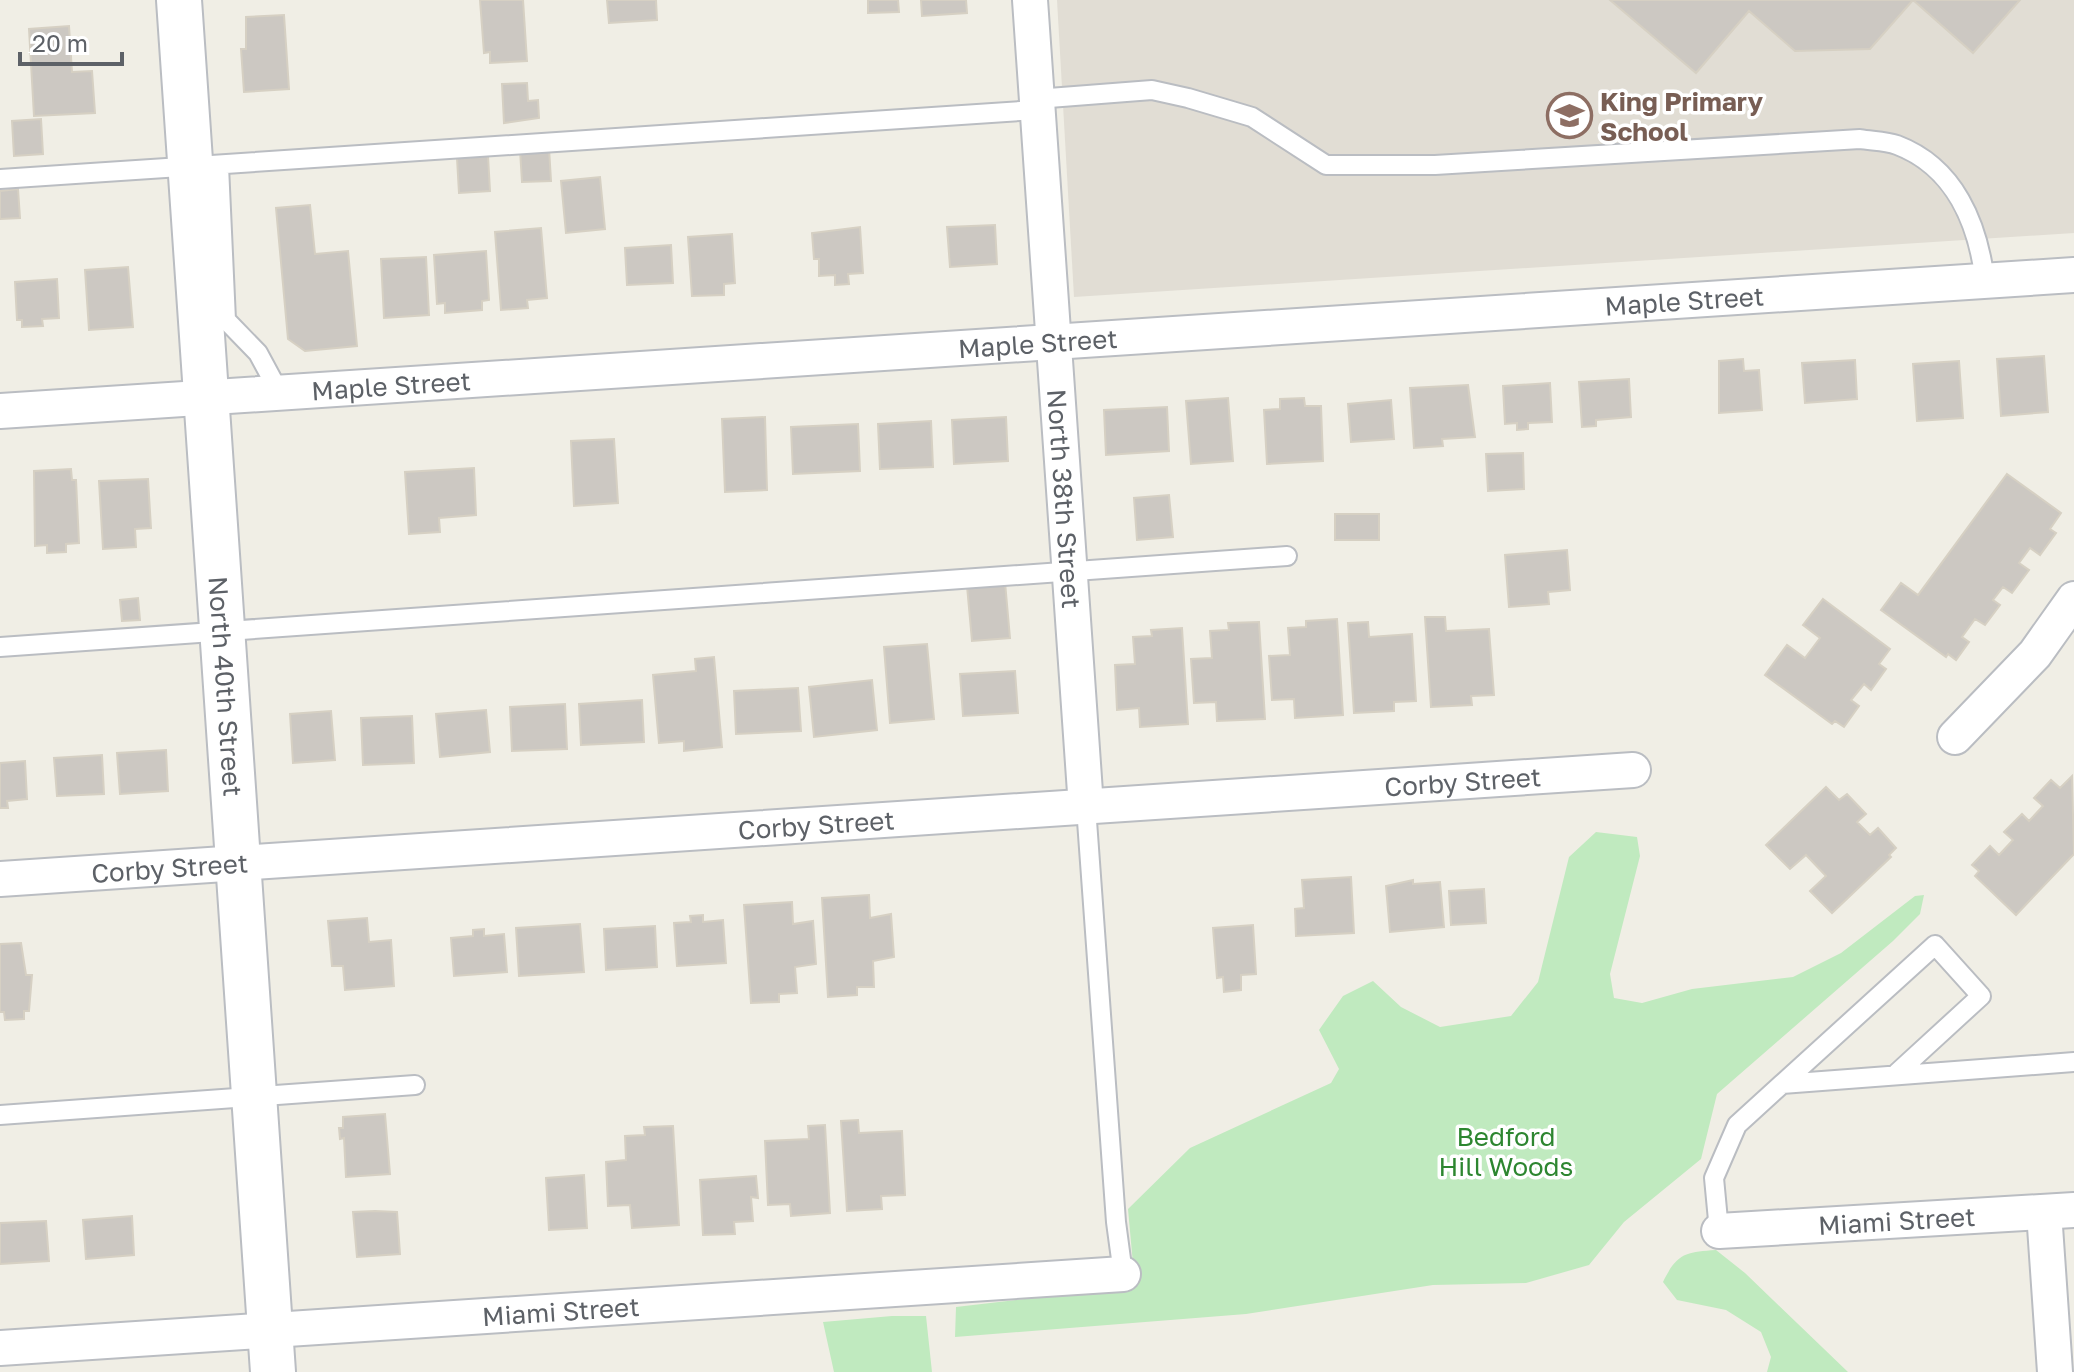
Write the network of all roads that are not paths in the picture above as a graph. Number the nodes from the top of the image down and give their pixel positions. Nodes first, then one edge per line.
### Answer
1 (179, 0) edge
2 (1030, 0) edge
3 (1036, 105) junction
4 (204, 167) junction
5 (0, 179) edge
6 (2074, 275) edge
7 (1985, 281) junction
8 (213, 321) junction
9 (1052, 341) junction
10 (279, 392) junction
11 (204, 397) junction
12 (0, 411) edge
13 (1287, 556) dead end
14 (1069, 572) junction
15 (2074, 599) edge
16 (221, 633) junction
17 (0, 647) edge
18 (1955, 737) dead end
19 (1633, 770) dead end
20 (1086, 807) junction
21 (237, 864) junction
22 (0, 879) edge
23 (2074, 1062) edge
24 (1897, 1073) junction
25 (1782, 1084) junction
26 (415, 1085) dead end
27 (254, 1099) junction
28 (0, 1115) edge
29 (2059, 1211) edge
30 (1719, 1231) joint
31 (1123, 1274) joint
32 (270, 1329) junction
33 (0, 1348) edge
34 (273, 1372) edge
35 (2055, 1372) edge

1 - 4 street, North 40th Street
2 - 3 street, North 38th Street
3 - 4 lane
3 - 7 lane
3 - 9 street, North 38th Street
4 - 5 lane
4 - 8 street, North 40th Street
6 - 7 street, Maple Street
7 - 9 street, Maple Street
8 - 10 lane
8 - 11 street, North 40th Street
9 - 10 street, Maple Street
9 - 14 street, North 38th Street
10 - 11 street, Maple Street
11 - 12 street, Maple Street
11 - 16 street, North 40th Street
13 - 14 lane
14 - 16 lane
14 - 20 street, North 38th Street
15 - 18 street
16 - 17 lane
16 - 21 street, North 40th Street
19 - 20 street, Corby Street
20 - 21 street, Corby Street
20 - 31 lane
21 - 22 street, Corby Street
21 - 27 street, North 40th Street
23 - 24 lane
24 - 25 lane
24 - 25 lane
25 - 30 lane
26 - 27 lane
27 - 28 lane
27 - 32 street, North 40th Street
29 - 30 street, Miami Street
29 - 35 street
31 - 32 street, Miami Street
32 - 33 street, Miami Street
32 - 34 street, North 40th Street

